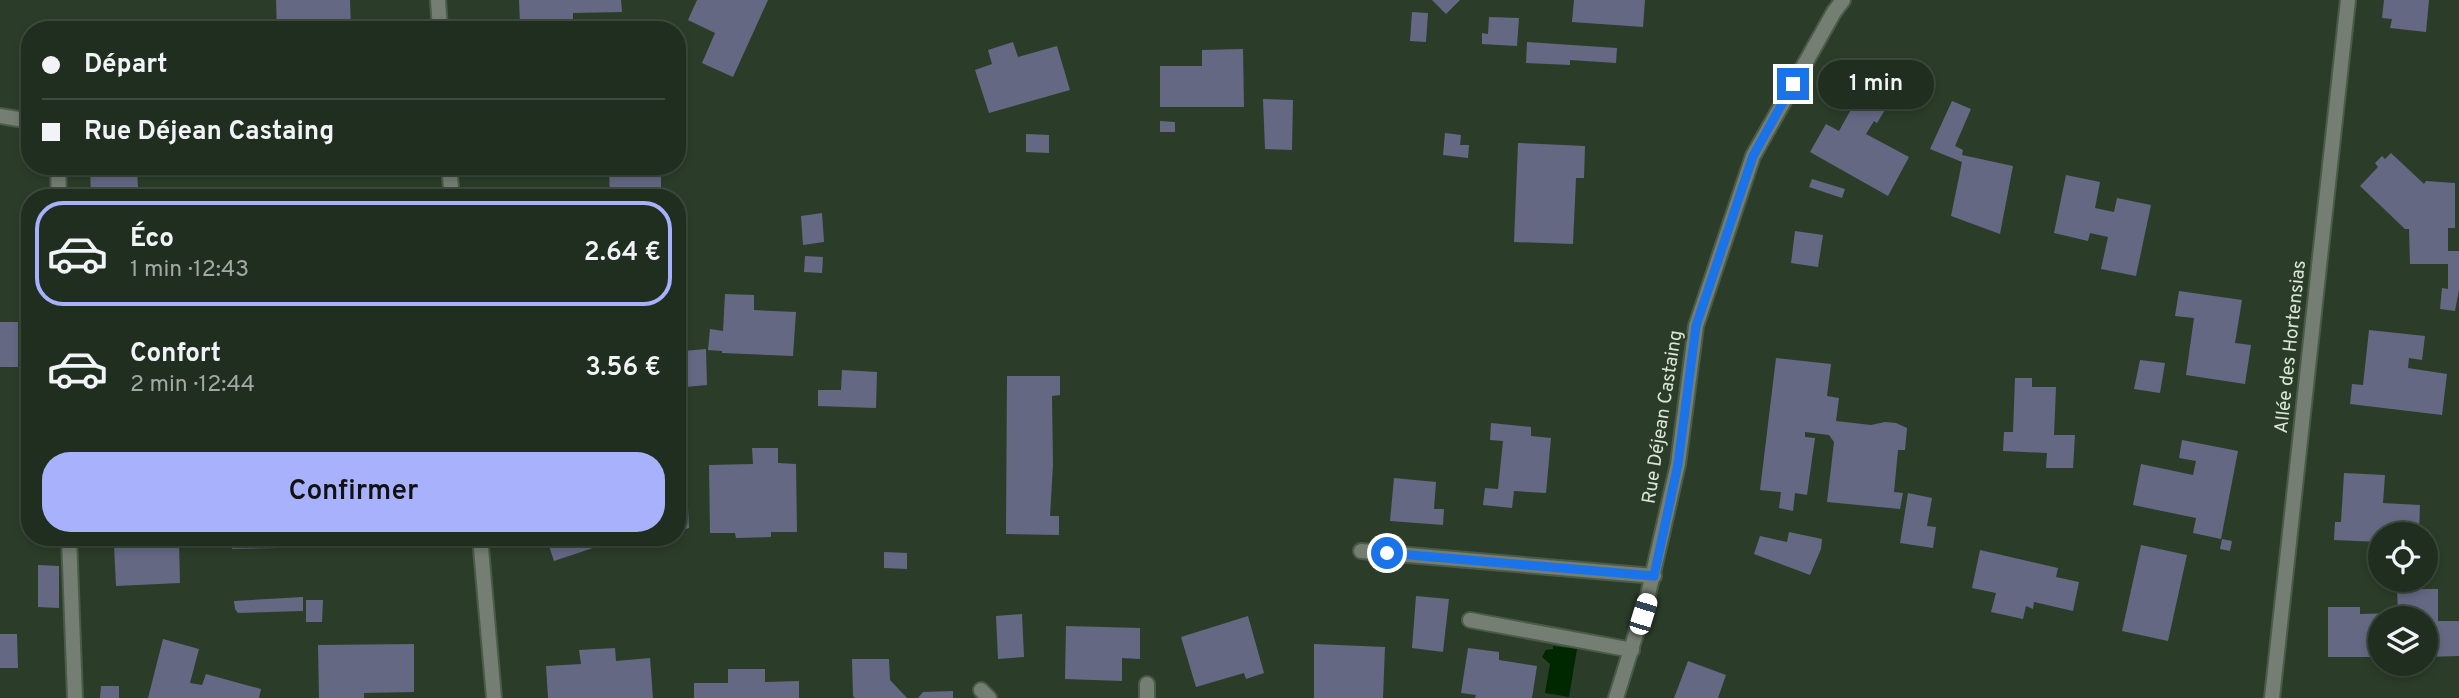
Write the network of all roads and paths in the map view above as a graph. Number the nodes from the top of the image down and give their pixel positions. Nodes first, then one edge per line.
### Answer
1 (438, 0) edge
2 (1843, 0) edge
3 (2348, 0) edge
4 (439, 21) edge
5 (0, 116) edge
6 (21, 120) edge
7 (69, 546) edge
8 (481, 546) edge
9 (1361, 551) dead end
10 (1654, 576) junction
11 (1470, 620) dead end
12 (1632, 650) junction
13 (75, 698) edge
14 (494, 698) edge
15 (1616, 698) edge
16 (2272, 698) edge

1 - 4 street
2 - 10 street, Rue Déjean Castaing
3 - 16 street, Allée des Hortensias
5 - 6 street
7 - 13 street
8 - 14 street
9 - 10 street
10 - 12 street, Rue Déjean Castaing
11 - 12 street
12 - 15 street, Rue Déjean Castaing

